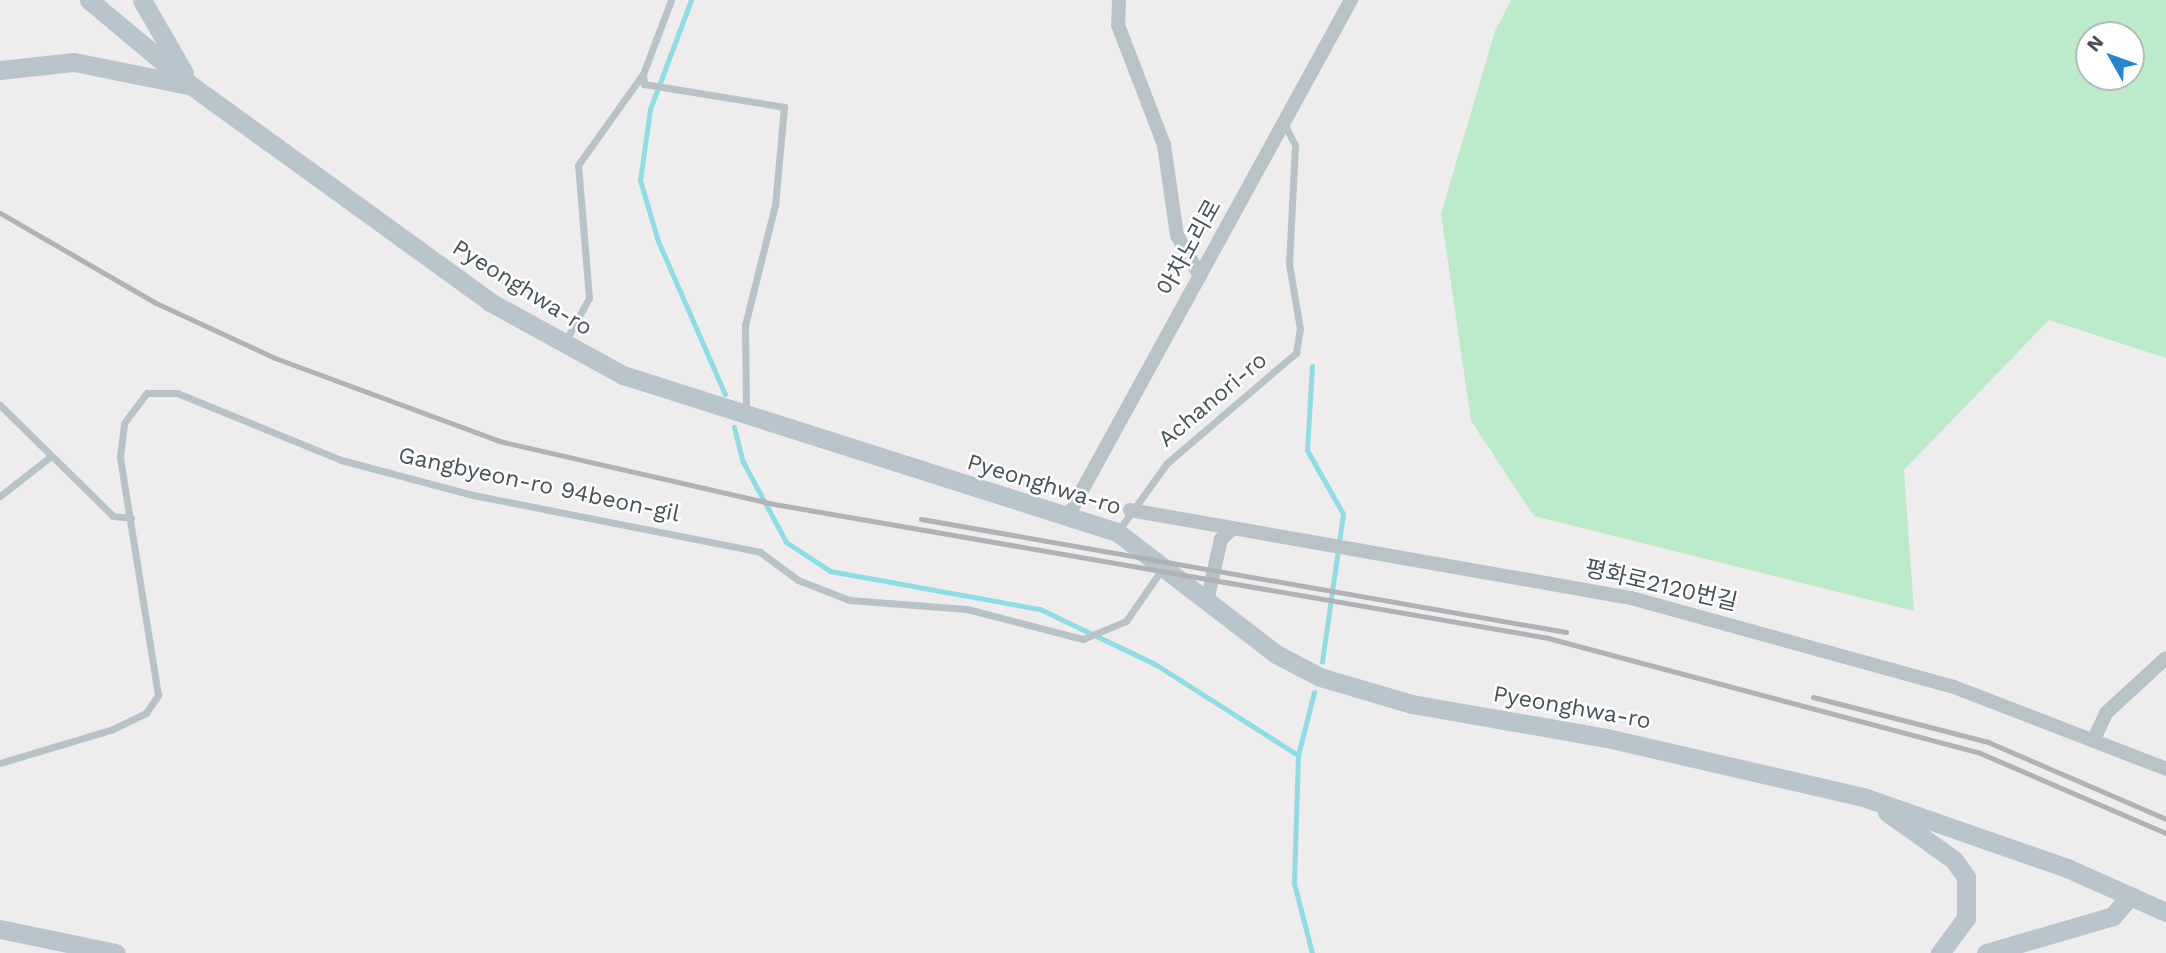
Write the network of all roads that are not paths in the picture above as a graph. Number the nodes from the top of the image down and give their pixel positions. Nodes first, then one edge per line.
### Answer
1 (89, 0) edge
2 (142, 0) edge
3 (671, 0) edge
4 (1119, 0) edge
5 (1351, 0) edge
6 (0, 70) edge
7 (643, 74) junction
8 (192, 86) junction
9 (1284, 123) junction
10 (1200, 276) junction
11 (563, 345) junction
12 (0, 405) edge
13 (746, 416) junction
14 (51, 456) junction
15 (0, 496) edge
16 (1130, 510) junction
17 (1068, 516) junction
18 (131, 518) junction
19 (1232, 529) junction
20 (1117, 532) junction
21 (1166, 563) junction
22 (1208, 597) junction
23 (2166, 658) edge
24 (2095, 737) junction
25 (0, 763) edge
26 (2166, 769) edge
27 (1866, 798) junction
28 (2130, 896) junction
29 (2166, 912) edge
30 (0, 929) edge
31 (116, 953) edge
32 (1940, 953) edge
33 (1986, 953) edge

1 - 8 main road, Pyeonghwa-ro
2 - 8 main road
3 - 7 lane
4 - 10 street
5 - 9 street, 아차노리로
6 - 8 main road
7 - 11 lane
7 - 13 lane
8 - 11 main road, Pyeonghwa-ro
9 - 10 street, 아차노리로
9 - 16 lane, Achanori-ro
10 - 17 street, 아차노리로
11 - 13 main road, Pyeonghwa-ro
12 - 14 lane
13 - 17 main road, Pyeonghwa-ro
14 - 15 lane
14 - 18 lane
16 - 19 street, 평화로2120번길
16 - 20 lane, Achanori-ro
17 - 20 main road, Pyeonghwa-ro
18 - 21 lane, Gangbyeon-ro 94beon-gil
18 - 25 lane, Gangbyeon-ro 94beon-gil
19 - 22 street
19 - 24 street, 평화로2120번길
20 - 21 main road, Pyeonghwa-ro
21 - 22 main road, Pyeonghwa-ro
22 - 27 main road, Pyeonghwa-ro
23 - 24 street
24 - 26 street, 평화로2120번길
27 - 28 main road, Pyeonghwa-ro
27 - 32 main road
28 - 29 main road, Pyeonghwa-ro
28 - 33 main road
30 - 31 main road

